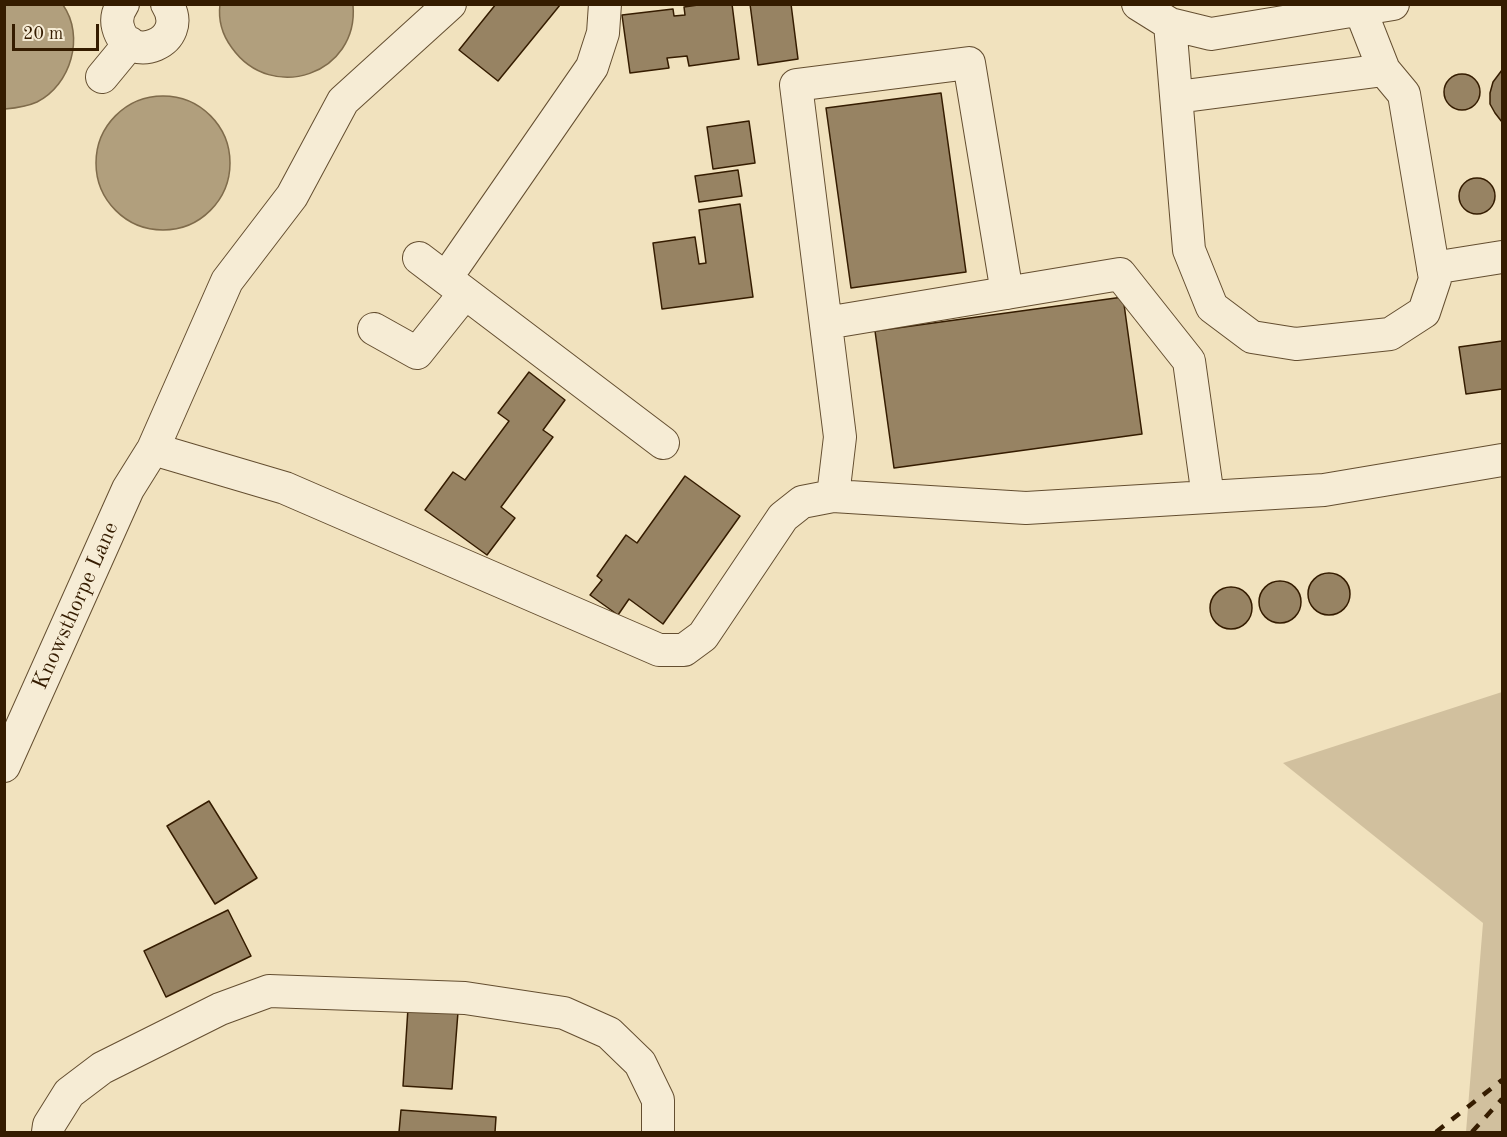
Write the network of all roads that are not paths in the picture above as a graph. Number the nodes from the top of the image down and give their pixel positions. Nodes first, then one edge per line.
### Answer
1 (167, 4) edge
2 (605, 4) edge
3 (1138, 4) edge
4 (1393, 4) edge
5 (122, 5) edge
6 (1358, 7) edge
7 (440, 8) edge
8 (1170, 24) junction
9 (130, 43) junction
10 (1384, 70) junction
11 (102, 77) dead end
12 (1177, 98) junction
13 (1503, 257) edge
14 (419, 258) dead end
15 (1433, 268) junction
16 (456, 286) junction
17 (1007, 293) junction
18 (826, 323) junction
19 (375, 329) dead end
20 (663, 443) dead end
21 (153, 449) junction
22 (1503, 460) edge
23 (833, 496) junction
24 (1208, 497) junction
25 (4, 766) edge
26 (48, 1132) edge
27 (658, 1132) edge

1 - 9 street
2 - 16 street
3 - 8 street
4 - 6 street
5 - 9 street
6 - 8 street
6 - 10 street
7 - 21 street, Knowsthorpe Lane
8 - 12 street
9 - 11 street
10 - 12 street
10 - 15 street
12 - 15 street
13 - 15 street
14 - 16 street
16 - 19 street
16 - 20 street
17 - 18 street
17 - 18 street
17 - 24 street
18 - 23 street
21 - 23 street
21 - 25 street, Knowsthorpe Lane
22 - 24 street
23 - 24 street
26 - 27 street

